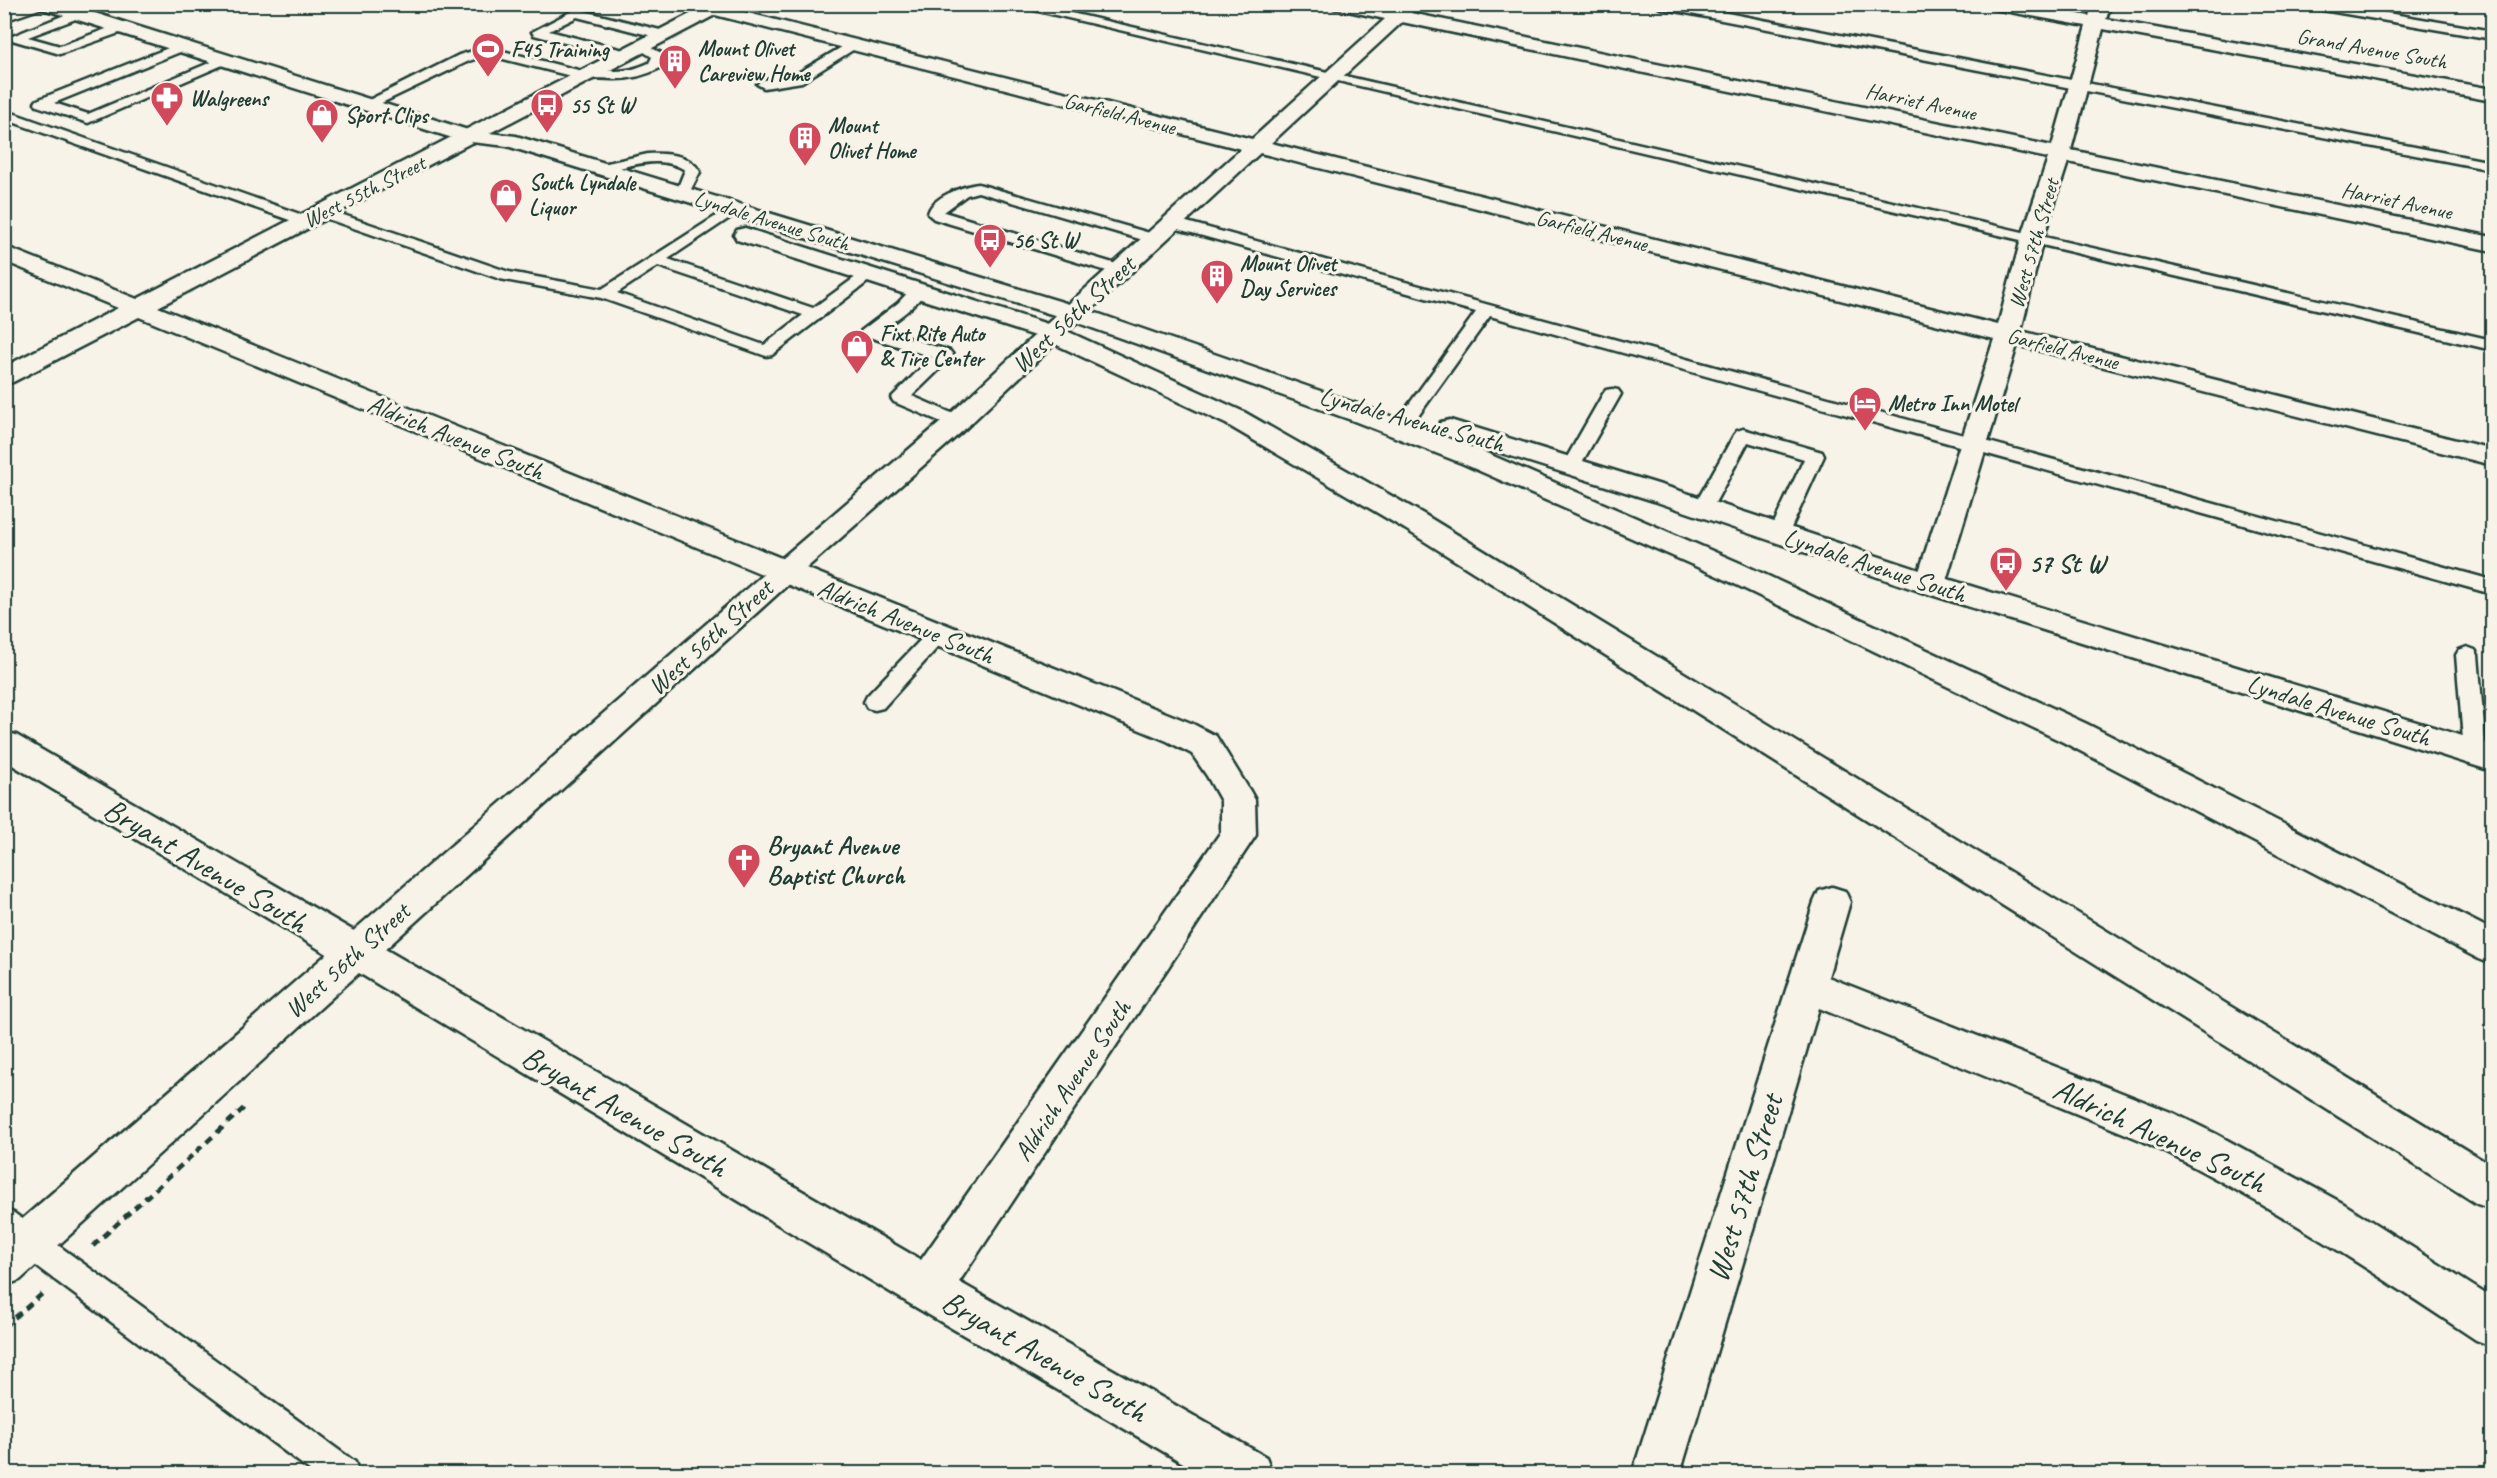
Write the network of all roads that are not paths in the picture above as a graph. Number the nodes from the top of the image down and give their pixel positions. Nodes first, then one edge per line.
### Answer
1 (36, 4) edge
2 (46, 4) edge
3 (1014, 4) edge
4 (1340, 4) edge
5 (1660, 4) edge
6 (1994, 4) edge
7 (2311, 4) edge
8 (709, 6) edge
9 (1403, 11) edge
10 (77, 14) junction
11 (2100, 14) edge
12 (4, 16) edge
13 (121, 28) junction
14 (664, 35) junction
15 (2493, 35) edge
16 (10, 38) edge
17 (852, 45) junction
18 (181, 47) junction
19 (634, 51) junction
20 (226, 61) junction
21 (589, 74) junction
22 (1330, 77) junction
23 (764, 84) dead end
24 (2077, 86) junction
25 (2493, 95) edge
26 (366, 105) junction
27 (4, 114) edge
28 (469, 137) junction
29 (1256, 147) junction
30 (2060, 154) junction
31 (2493, 166) edge
32 (545, 173) dead end
33 (735, 208) junction
34 (315, 217) junction
35 (688, 218) dead end
36 (1172, 223) junction
37 (710, 225) junction
38 (1155, 239) junction
39 (2032, 239) junction
40 (2493, 244) edge
41 (4, 253) edge
42 (656, 260) junction
43 (1120, 270) junction
44 (870, 274) junction
45 (919, 290) junction
46 (605, 294) junction
47 (141, 308) junction
48 (1487, 309) junction
49 (815, 314) junction
50 (1062, 323) junction
51 (2008, 334) junction
52 (2493, 345) edge
53 (4, 377) edge
54 (1612, 394) dead end
55 (957, 422) junction
56 (1404, 423) junction
57 (1974, 443) junction
58 (2493, 457) edge
59 (1571, 465) junction
60 (1703, 508) junction
61 (1779, 534) junction
62 (784, 572) junction
63 (1930, 584) junction
64 (2493, 587) edge
65 (938, 634) junction
66 (2467, 655) dead end
67 (874, 702) dead end
68 (2482, 711) edge
69 (4, 744) edge
70 (2484, 755) edge
71 (1832, 902) dead end
72 (2493, 948) edge
73 (355, 952) junction
74 (1807, 986) junction
75 (2493, 1189) edge
76 (13, 1243) edge
77 (928, 1289) junction
78 (2493, 1324) edge
79 (343, 1473) edge
80 (1249, 1473) edge
81 (1656, 1473) edge

1 - 12 street
2 - 10 street, Lyndale Avenue South
3 - 22 lane
4 - 9 street, Harriet Avenue
5 - 24 lane
6 - 11 street, Grand Avenue South
7 - 15 lane
8 - 14 street, West 55th Street
8 - 17 street, Garfield Avenue
9 - 22 street, West 56th Street
9 - 30 street, Harriet Avenue
10 - 13 street, Lyndale Avenue South
10 - 16 lane
11 - 24 street, West 57th Street
11 - 25 street, Grand Avenue South
13 - 16 lane
13 - 18 street, Lyndale Avenue South
14 - 19 street, West 55th Street
14 - 19 lane
17 - 23 lane
17 - 29 street, Garfield Avenue
18 - 20 street, Lyndale Avenue South
18 - 20 lane
19 - 21 street, West 55th Street
19 - 21 lane
20 - 26 street, Lyndale Avenue South
21 - 26 lane
21 - 28 street, West 55th Street
22 - 29 street, West 56th Street
22 - 39 lane
24 - 30 street, West 57th Street
24 - 31 lane
26 - 28 street, Lyndale Avenue South
27 - 34 lane
28 - 32 street, Lyndale Avenue South
28 - 33 street, Lyndale Avenue South
28 - 34 street, West 55th Street
29 - 36 street, West 56th Street
29 - 51 street, Garfield Avenue
30 - 39 street, West 57th Street
30 - 40 street, Harriet Avenue
33 - 37 lane
33 - 50 street, Lyndale Avenue South
34 - 46 lane
34 - 47 street, West 55th Street
35 - 37 street, Lyndale Avenue South
36 - 38 street, West 56th Street
36 - 48 lane
37 - 42 lane
37 - 44 street, Lyndale Avenue South
38 - 43 street, West 56th Street
38 - 43 lane
39 - 51 street, West 57th Street
39 - 52 lane
41 - 47 street, Aldrich Avenue South
42 - 46 lane
42 - 49 lane
43 - 50 street, West 56th Street
44 - 45 street, Lyndale Avenue South
44 - 49 lane
45 - 50 street, Lyndale Avenue South
45 - 55 lane
46 - 49 lane
47 - 53 street, West 55th Street
47 - 62 street, Aldrich Avenue South
48 - 56 lane
48 - 57 lane
50 - 55 street, West 56th Street
50 - 56 street, Lyndale Avenue South
50 - 75 street
51 - 57 street, West 57th Street
51 - 58 street, Garfield Avenue
54 - 59 lane
55 - 62 street, West 56th Street
56 - 59 street, Lyndale Avenue South
56 - 72 street
57 - 63 street, West 57th Street
57 - 64 lane
59 - 60 street, Lyndale Avenue South
60 - 61 street, Lyndale Avenue South
60 - 61 lane
61 - 63 street, Lyndale Avenue South
62 - 65 street, Aldrich Avenue South
62 - 73 street, West 56th Street
63 - 70 street, Lyndale Avenue South
65 - 67 lane
65 - 77 street, Aldrich Avenue South
66 - 68 lane
68 - 70 lane
69 - 73 street, Bryant Avenue South
71 - 74 street, West 57th Street
73 - 76 street, West 56th Street
73 - 77 street, Bryant Avenue South
74 - 78 street, Aldrich Avenue South
74 - 81 street, West 57th Street
76 - 79 lane
77 - 80 street, Bryant Avenue South

